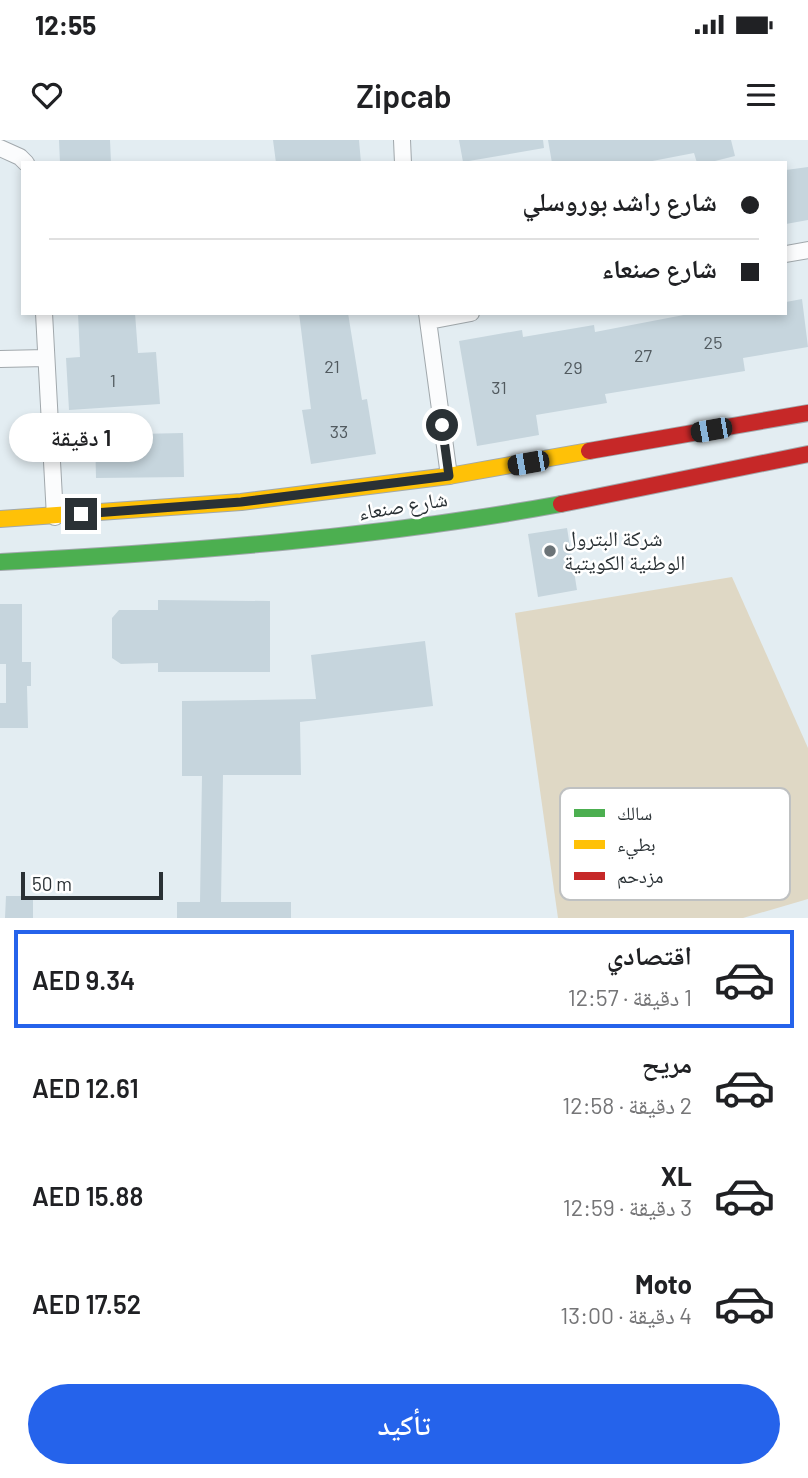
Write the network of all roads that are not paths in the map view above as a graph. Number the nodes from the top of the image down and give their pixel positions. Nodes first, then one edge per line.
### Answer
1 (402, 140) edge
2 (0, 148) edge
3 (24, 161) edge
4 (404, 161) edge
5 (808, 250) edge
6 (787, 254) edge
7 (44, 315) edge
8 (450, 315) edge
9 (428, 317) edge
10 (46, 358) junction
11 (0, 359) edge
12 (808, 413) edge
13 (790, 416) junction
14 (808, 419) edge
15 (807, 454) edge
16 (449, 476) junction
17 (55, 517) junction
18 (0, 519) edge
19 (0, 562) edge

1 - 4 street
2 - 3 street
5 - 6 street
7 - 10 street
8 - 9 street
9 - 16 street
10 - 11 street
10 - 17 street
12 - 13 main road, شارع صنعاء
13 - 14 main road
13 - 16 main road, شارع صنعاء
15 - 19 main road, شارع صنعاء
16 - 17 main road, شارع صنعاء
17 - 18 main road, شارع صنعاء

